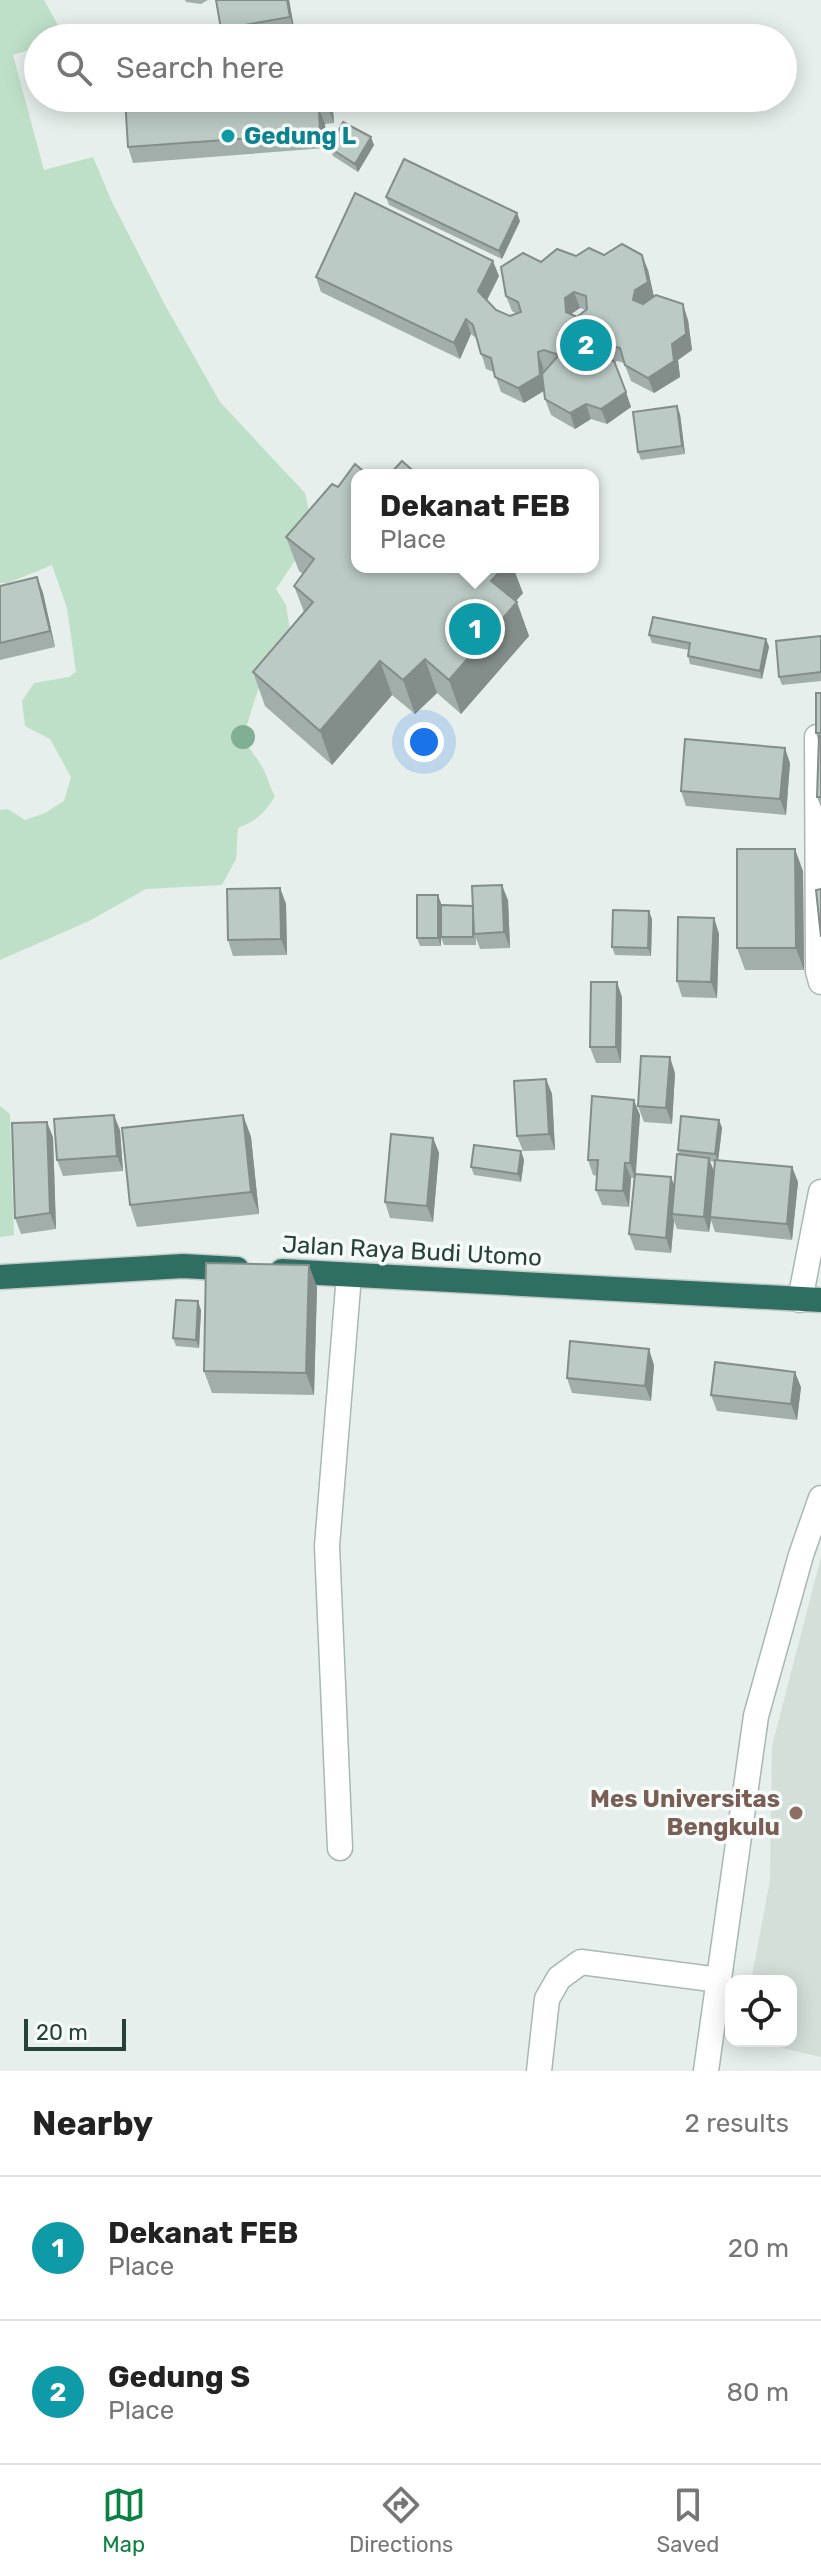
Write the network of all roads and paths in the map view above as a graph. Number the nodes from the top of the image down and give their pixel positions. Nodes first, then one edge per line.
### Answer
1 (817, 737) edge
2 (821, 982) edge
3 (821, 1192) edge
4 (349, 1275) junction
5 (0, 1277) edge
6 (810, 1300) edge
7 (821, 1498) edge
8 (340, 1848) dead end
9 (719, 1980) junction
10 (539, 2071) edge
11 (706, 2071) edge

1 - 2 street
3 - 6 street
4 - 5 highway, Jalan Raya Budi Utomo
4 - 6 highway, Jalan Raya Budi Utomo
4 - 8 street
7 - 9 street
9 - 10 street
9 - 11 street

